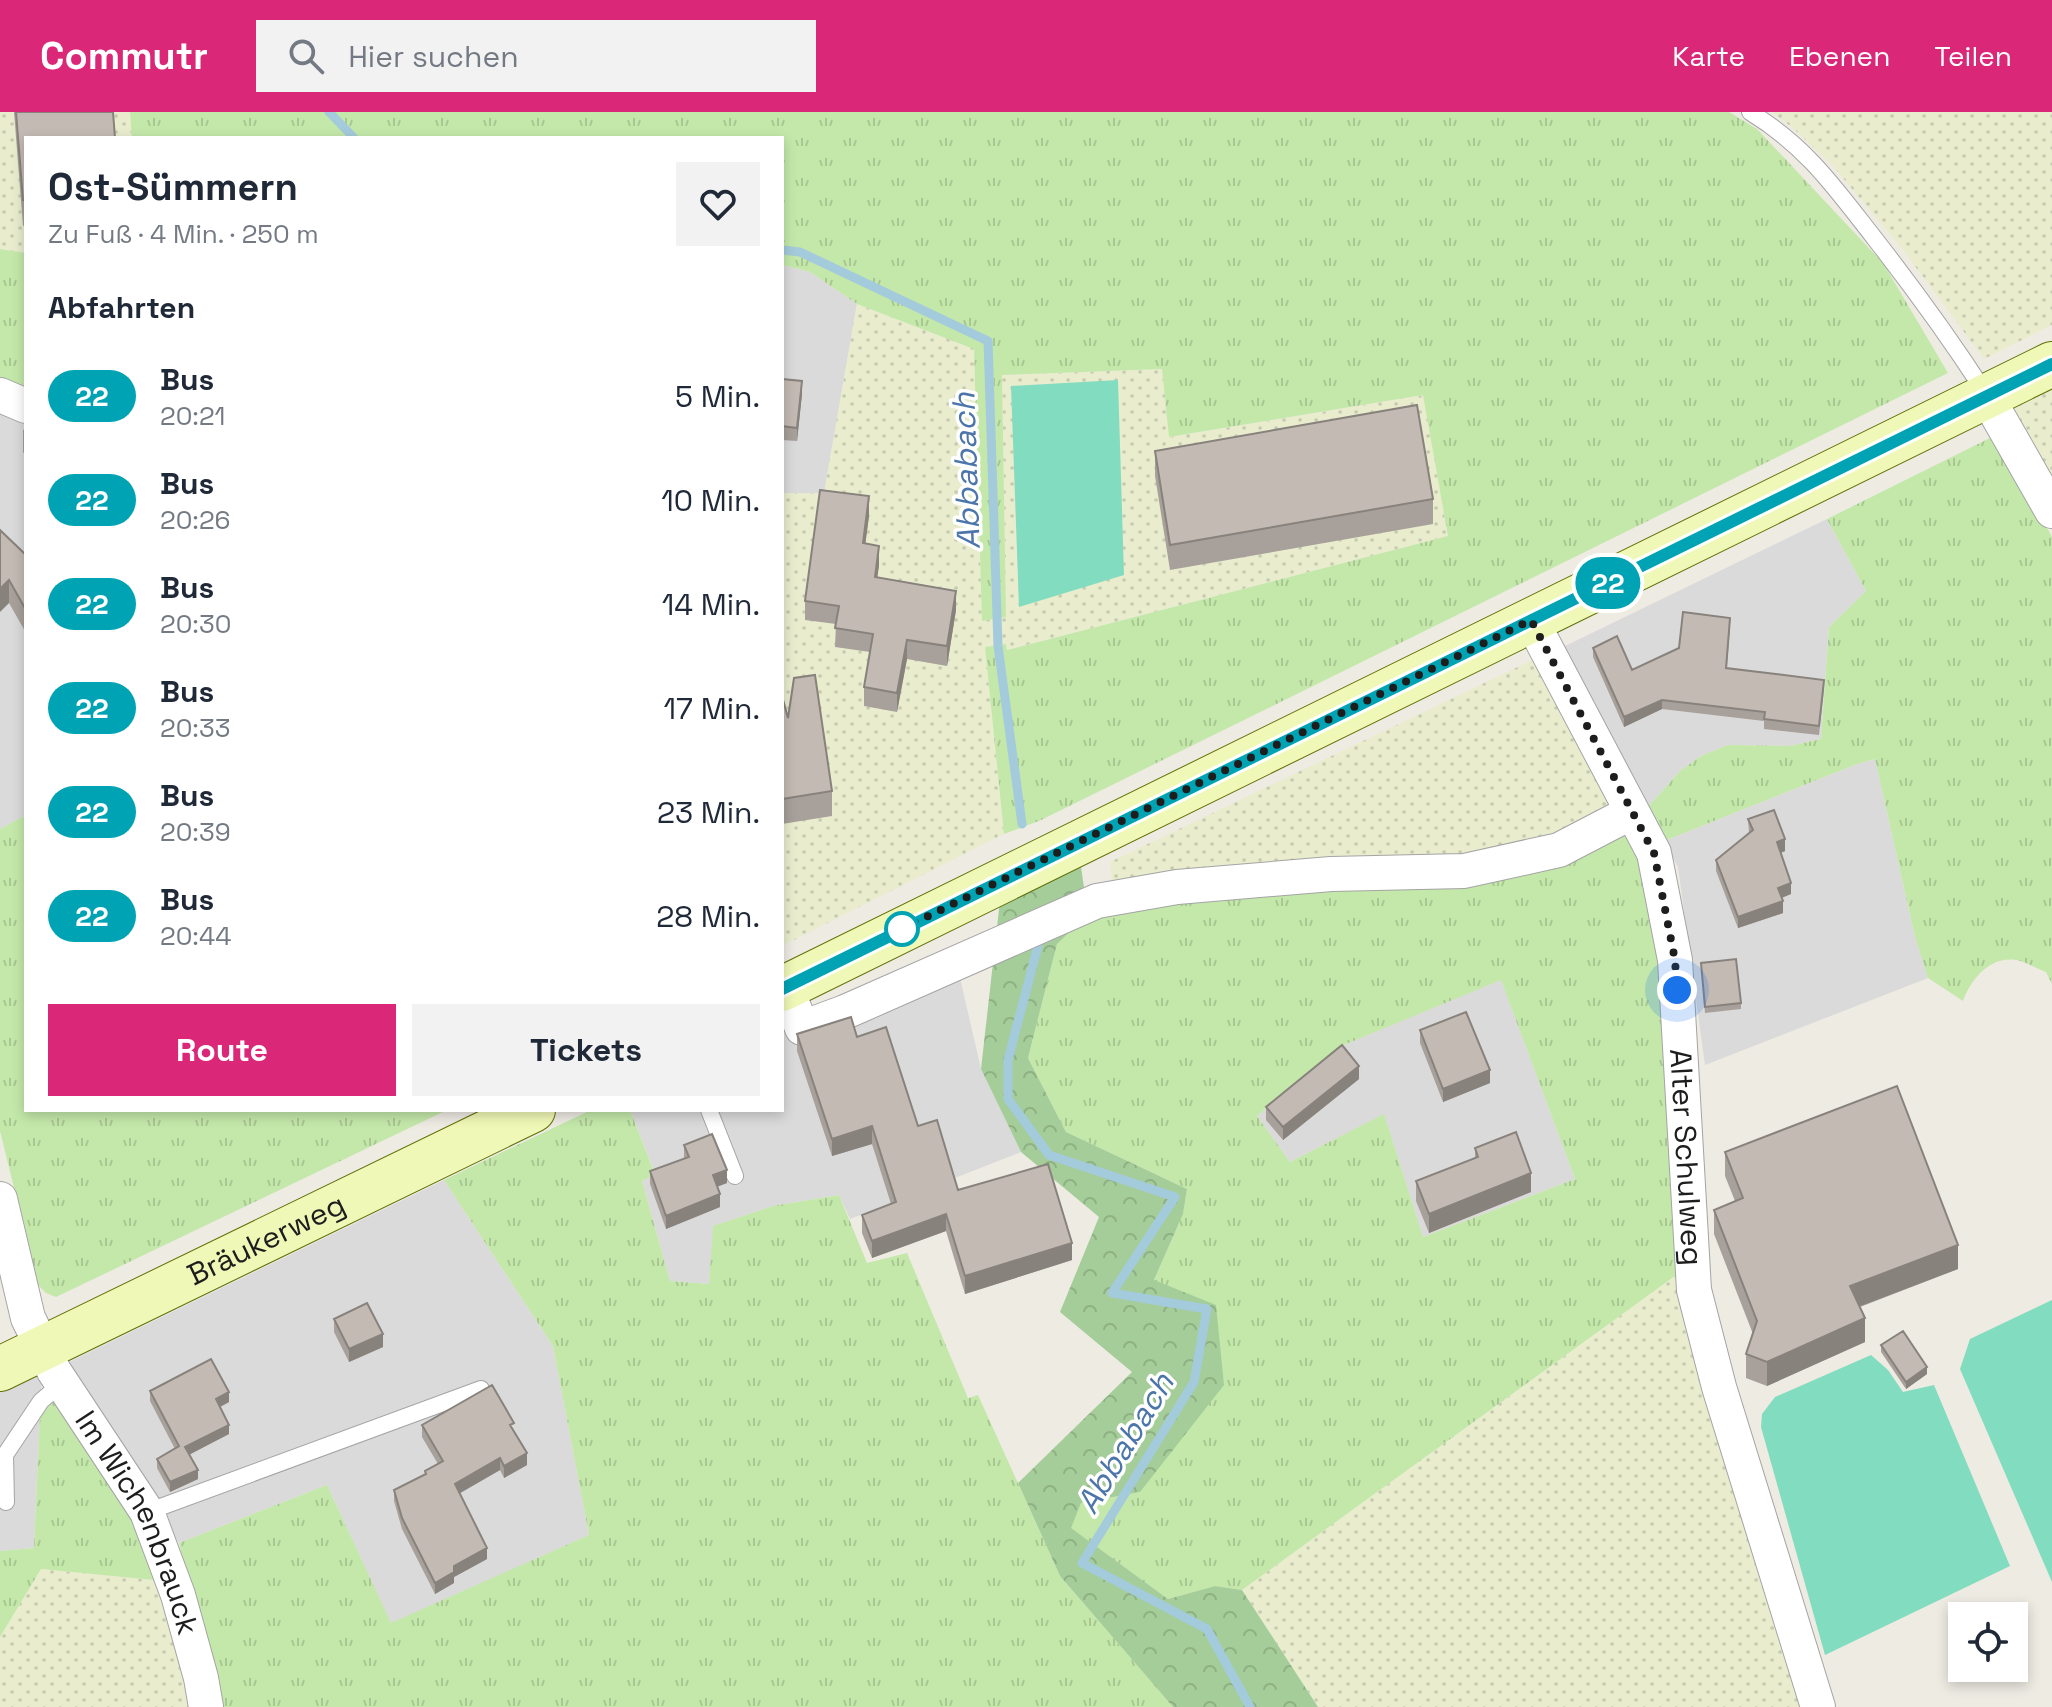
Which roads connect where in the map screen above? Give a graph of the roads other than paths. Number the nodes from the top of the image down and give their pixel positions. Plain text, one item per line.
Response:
1 (1750, 112) edge
2 (2052, 364) edge
3 (0, 395) edge
4 (1987, 397) junction
5 (24, 405) edge
6 (2052, 511) edge
7 (1531, 620) junction
8 (1632, 812) junction
9 (784, 988) edge
10 (529, 1112) edge
11 (710, 1112) edge
12 (735, 1176) dead end
13 (0, 1199) edge
14 (52, 1366) junction
15 (0, 1369) edge
16 (481, 1389) edge
17 (6, 1502) dead end
18 (147, 1512) junction
19 (206, 1707) edge
20 (1818, 1707) edge

1 - 4 lane
2 - 4 main road
3 - 5 street
4 - 6 street
4 - 7 main road
7 - 8 street, Alter Schulweg
7 - 9 main road
8 - 9 street
8 - 20 street, Alter Schulweg
10 - 14 main road, Bräukerweg
11 - 12 lane
13 - 14 street, Im Wichenbrauck
14 - 15 main road, Bräukerweg
14 - 17 lane
14 - 18 street, Im Wichenbrauck
16 - 18 lane
18 - 19 street, Im Wichenbrauck

